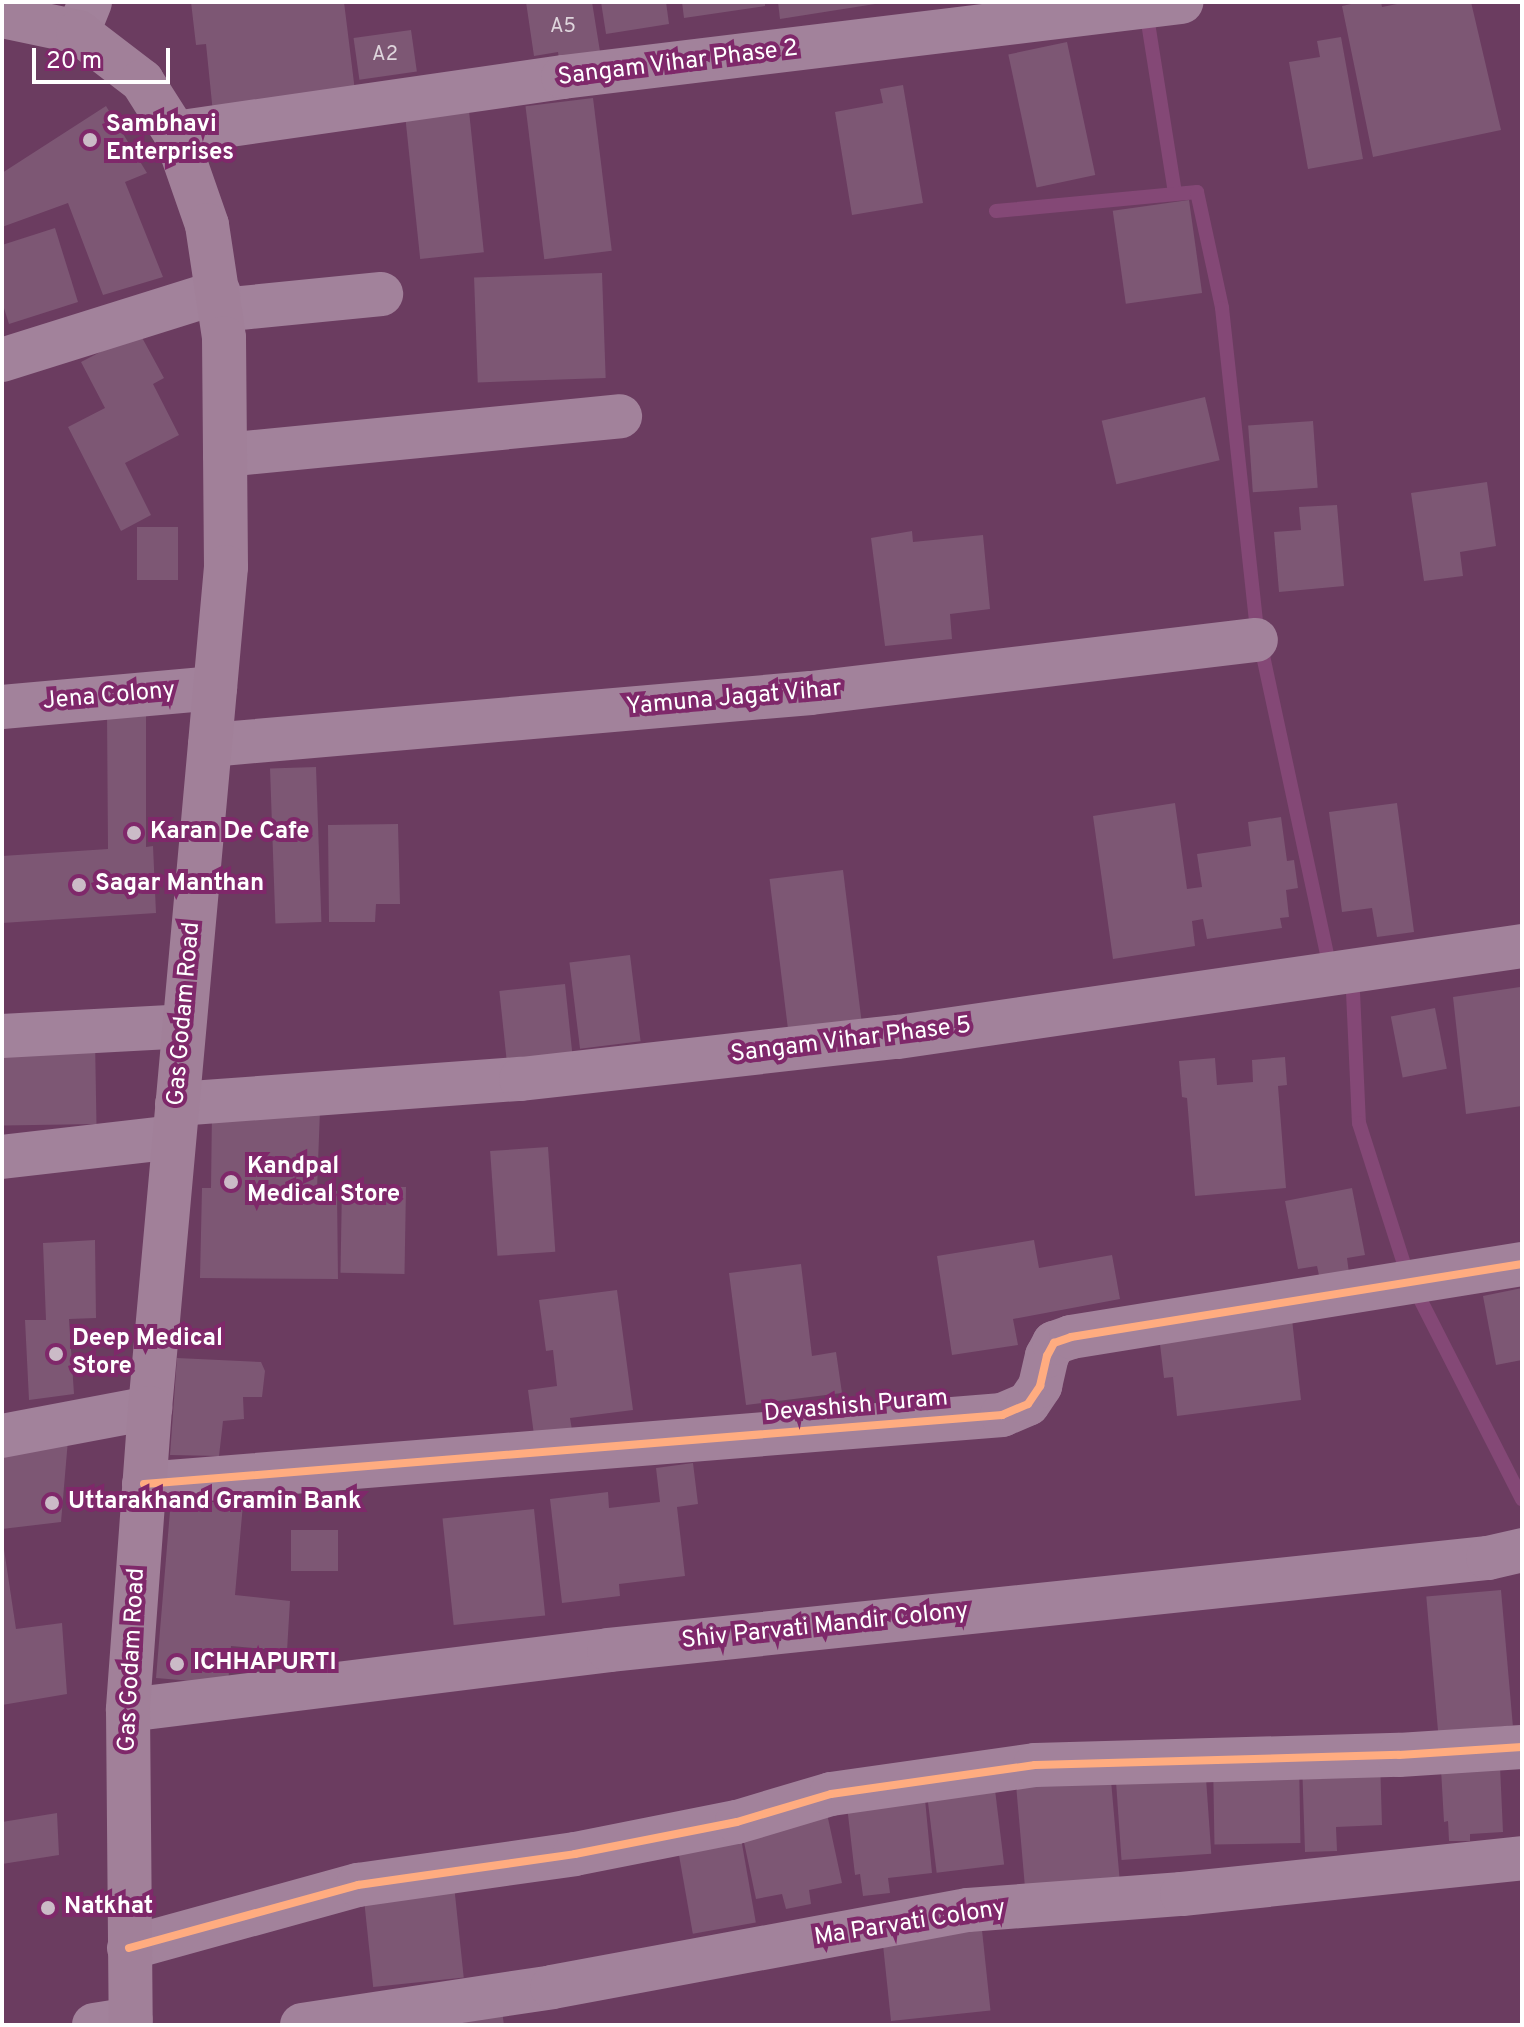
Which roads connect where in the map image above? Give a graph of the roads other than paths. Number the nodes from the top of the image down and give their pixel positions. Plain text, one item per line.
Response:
1 (1181, 2) edge
2 (2, 16) edge
3 (84, 17) edge
4 (175, 133) junction
5 (381, 294) dead end
6 (220, 301) junction
7 (2, 360) edge
8 (620, 416) dead end
9 (225, 455) junction
10 (1256, 640) dead end
11 (215, 688) junction
12 (2, 707) edge
13 (210, 745) junction
14 (1522, 946) edge
15 (184, 1026) junction
16 (2, 1036) edge
17 (176, 1121) junction
18 (2, 1157) edge
19 (1522, 1264) edge
20 (150, 1408) junction
21 (2, 1436) edge
22 (144, 1484) junction
23 (1522, 1550) edge
24 (128, 1710) junction
25 (1522, 1747) edge
26 (1522, 1858) edge
27 (129, 1948) junction
28 (119, 2023) edge
29 (302, 2025) edge

1 - 4 street, Sangam Vihar Phase 2
2 - 3 main road, Gas Godam Road
3 - 4 main road, Gas Godam Road
4 - 6 main road, Gas Godam Road
5 - 6 street
6 - 7 street
6 - 9 main road, Gas Godam Road
8 - 9 street
9 - 11 main road, Gas Godam Road
10 - 13 street, Yamuna Jagat Vihar
11 - 12 street, Jena Colony
11 - 13 main road, Gas Godam Road
13 - 15 main road, Gas Godam Road
14 - 17 street, Sangam Vihar Phase 5
15 - 16 street
15 - 17 main road, Gas Godam Road
17 - 18 street, Sangam Vihar Phase 5
17 - 20 main road, Gas Godam Road
19 - 22 street, Devashish Puram
20 - 21 street
20 - 22 main road, Gas Godam Road
22 - 24 main road, Gas Godam Road
23 - 24 street, Shiv Parvati Mandir Colony
24 - 27 main road, Gas Godam Road
25 - 27 street
26 - 29 street, Ma Parvati Colony
27 - 28 main road, Gas Godam Road

